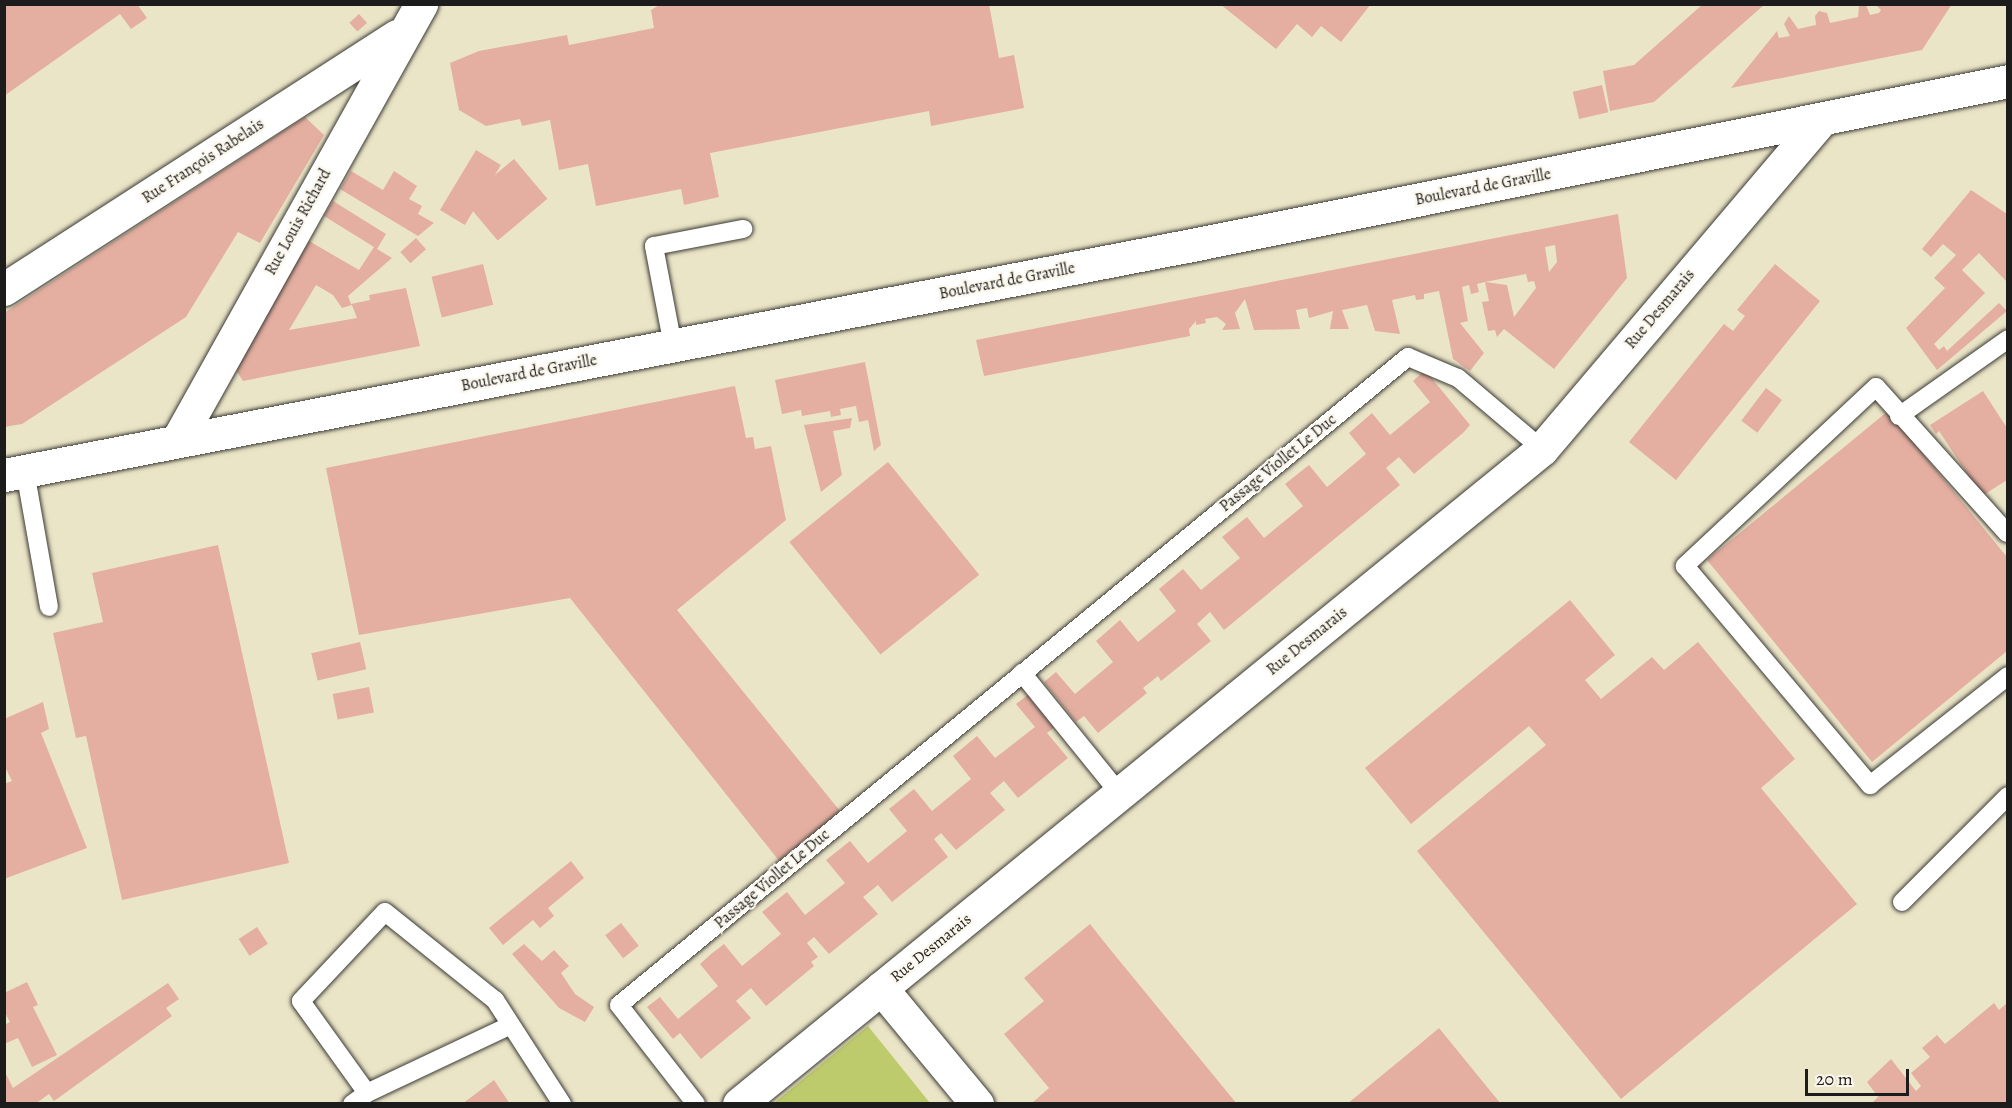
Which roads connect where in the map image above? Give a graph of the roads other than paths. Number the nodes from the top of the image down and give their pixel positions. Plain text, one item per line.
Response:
1 (421, 4) edge
2 (401, 33) junction
3 (2007, 81) edge
4 (1820, 121) junction
5 (743, 229) dead end
6 (4, 290) edge
7 (2007, 339) edge
8 (673, 346) junction
9 (1899, 416) junction
10 (177, 441) junction
11 (1542, 449) junction
12 (15, 473) edge
13 (2007, 533) edge
14 (49, 607) dead end
15 (1022, 673) junction
16 (2007, 676) edge
17 (1120, 794) junction
18 (2007, 796) edge
19 (1902, 902) dead end
20 (881, 988) junction
21 (511, 1025) junction
22 (360, 1098) edge
23 (562, 1104) edge
24 (696, 1104) edge
25 (739, 1104) edge
26 (977, 1104) edge

1 - 2 street, Rue Louis Richard
2 - 6 street, Rue François Rabelais
2 - 10 street, Rue Louis Richard
3 - 4 street, Boulevard de Graville
4 - 8 street, Boulevard de Graville
4 - 11 street, Rue Desmarais
5 - 8 lane
7 - 9 lane
8 - 10 street, Boulevard de Graville
9 - 13 lane
9 - 16 lane
10 - 12 street, Boulevard de Graville
11 - 15 lane, Passage Viollet Le Duc
11 - 17 street, Rue Desmarais
12 - 14 lane
15 - 17 lane
15 - 24 lane, Passage Viollet Le Duc
17 - 20 street, Rue Desmarais
18 - 19 lane
20 - 25 street, Rue Desmarais
20 - 26 street
21 - 22 lane
21 - 22 lane
21 - 23 lane

